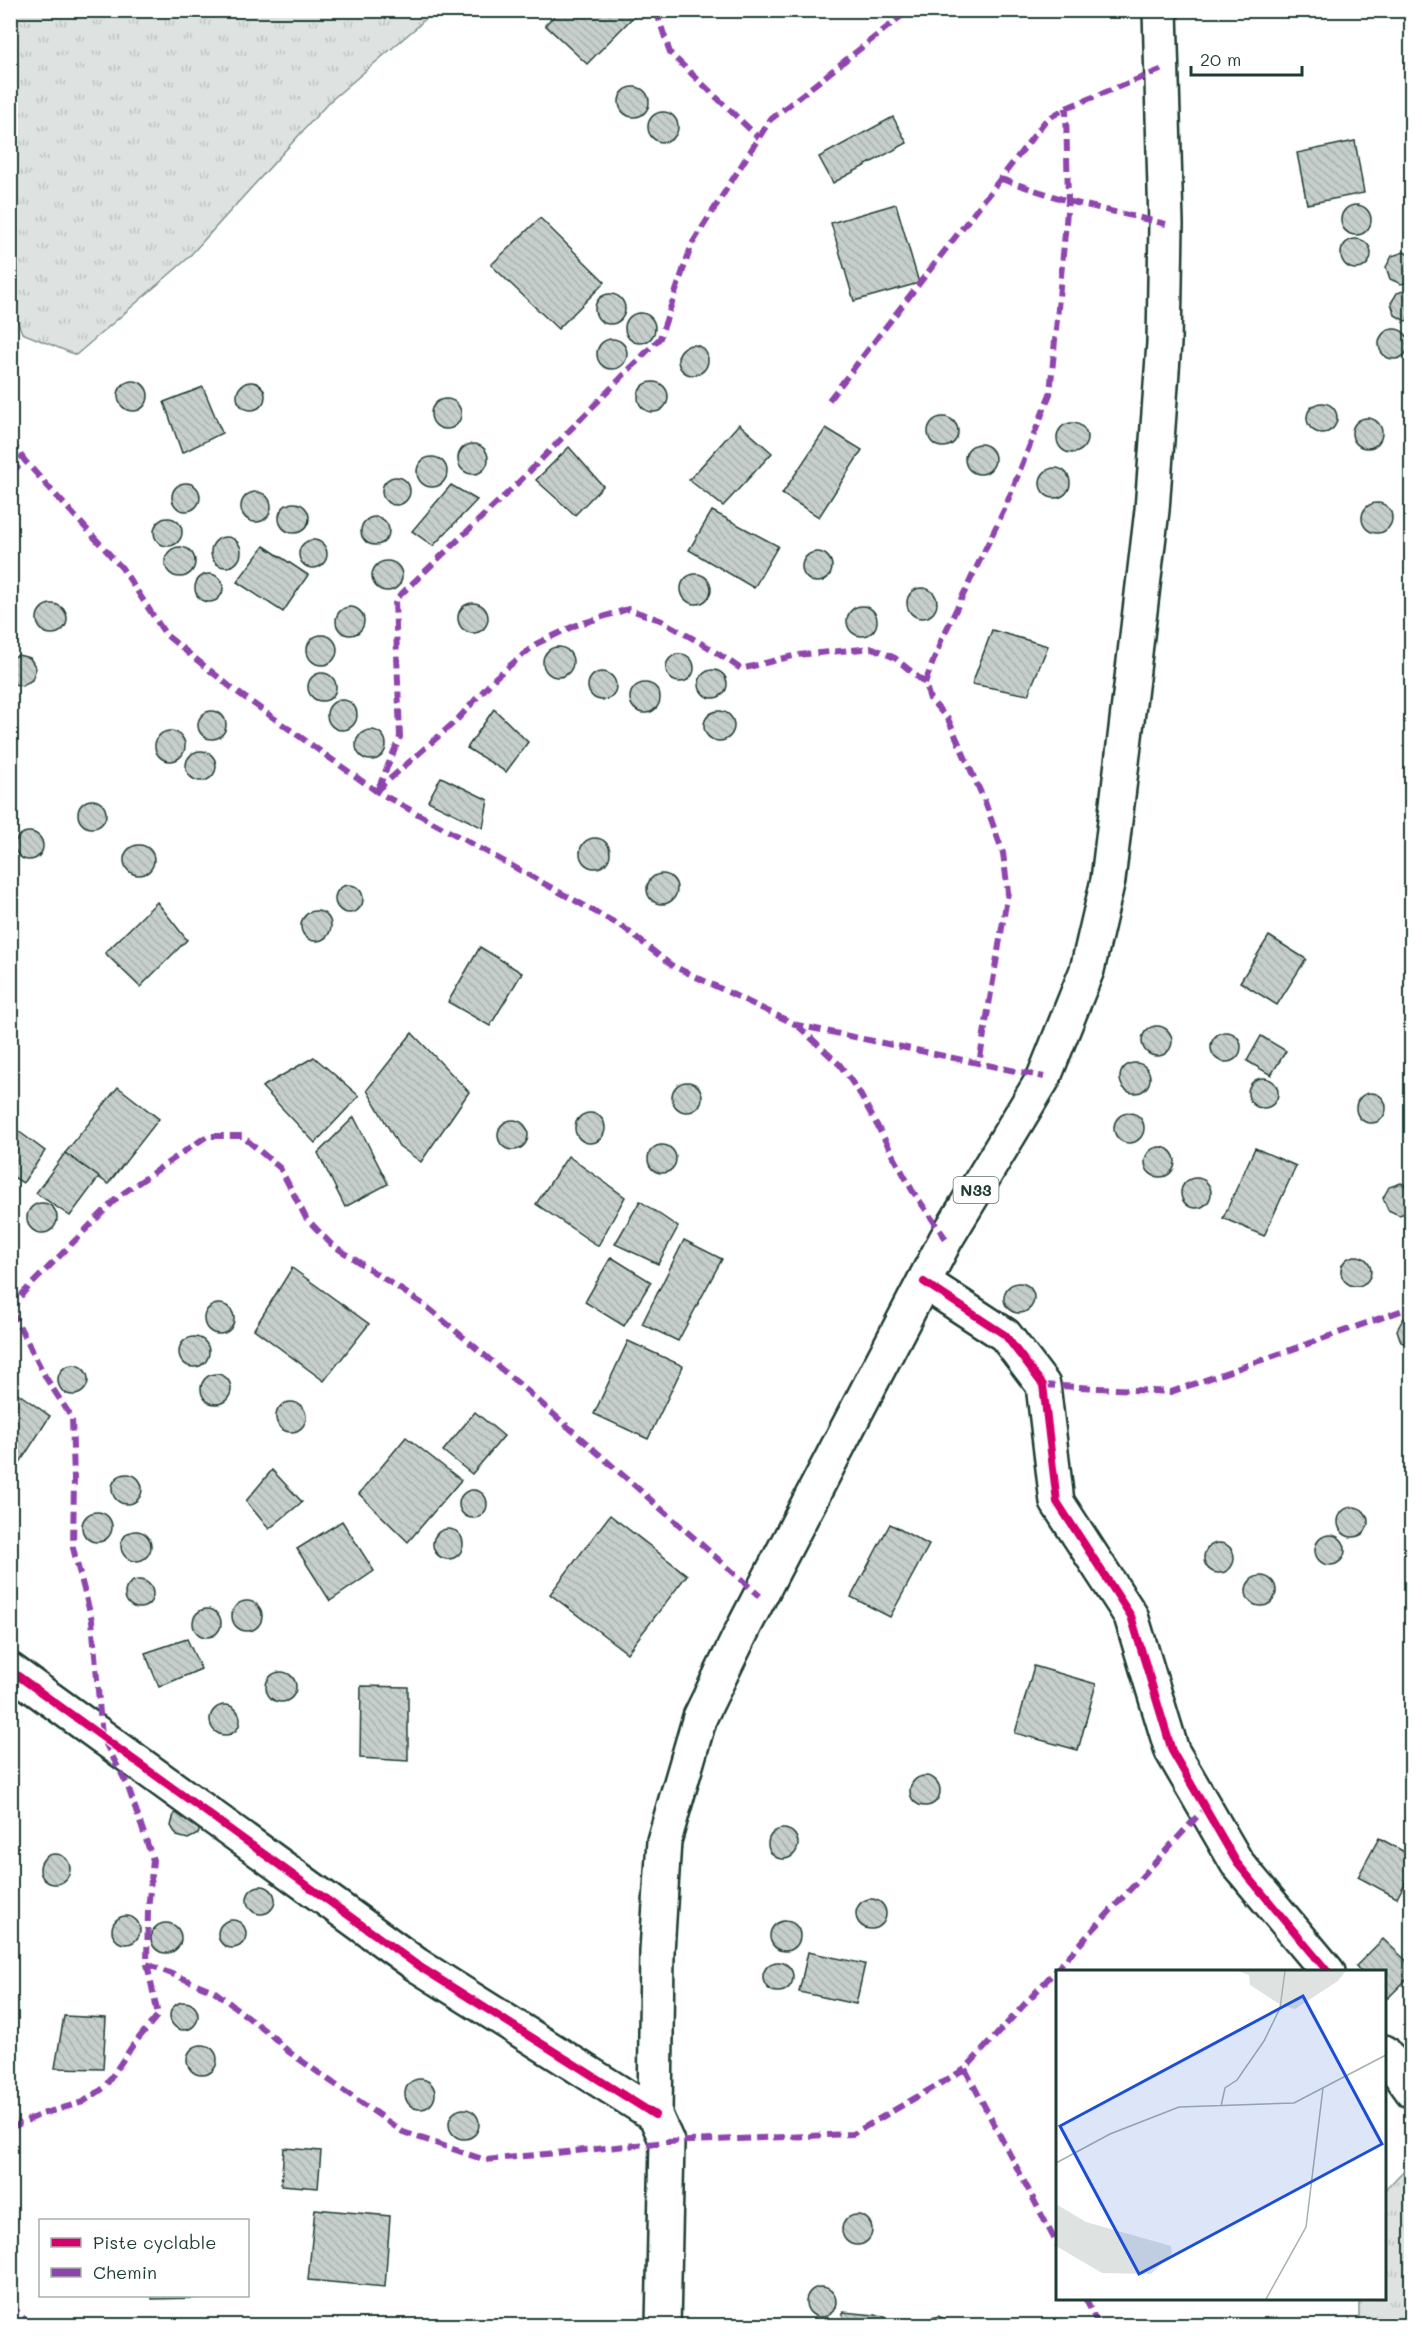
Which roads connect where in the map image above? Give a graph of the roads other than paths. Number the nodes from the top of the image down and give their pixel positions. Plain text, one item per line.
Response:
1 (1160, 10) edge
2 (924, 1282) junction
3 (10, 1670) edge
4 (1327, 1970) edge
5 (1386, 2055) edge
6 (1412, 2091) edge
7 (655, 2115) junction
8 (663, 2325) edge

1 - 2 main road, N33
2 - 4 main road
2 - 7 main road, N33
3 - 7 main road
5 - 6 main road
7 - 8 main road, N33

